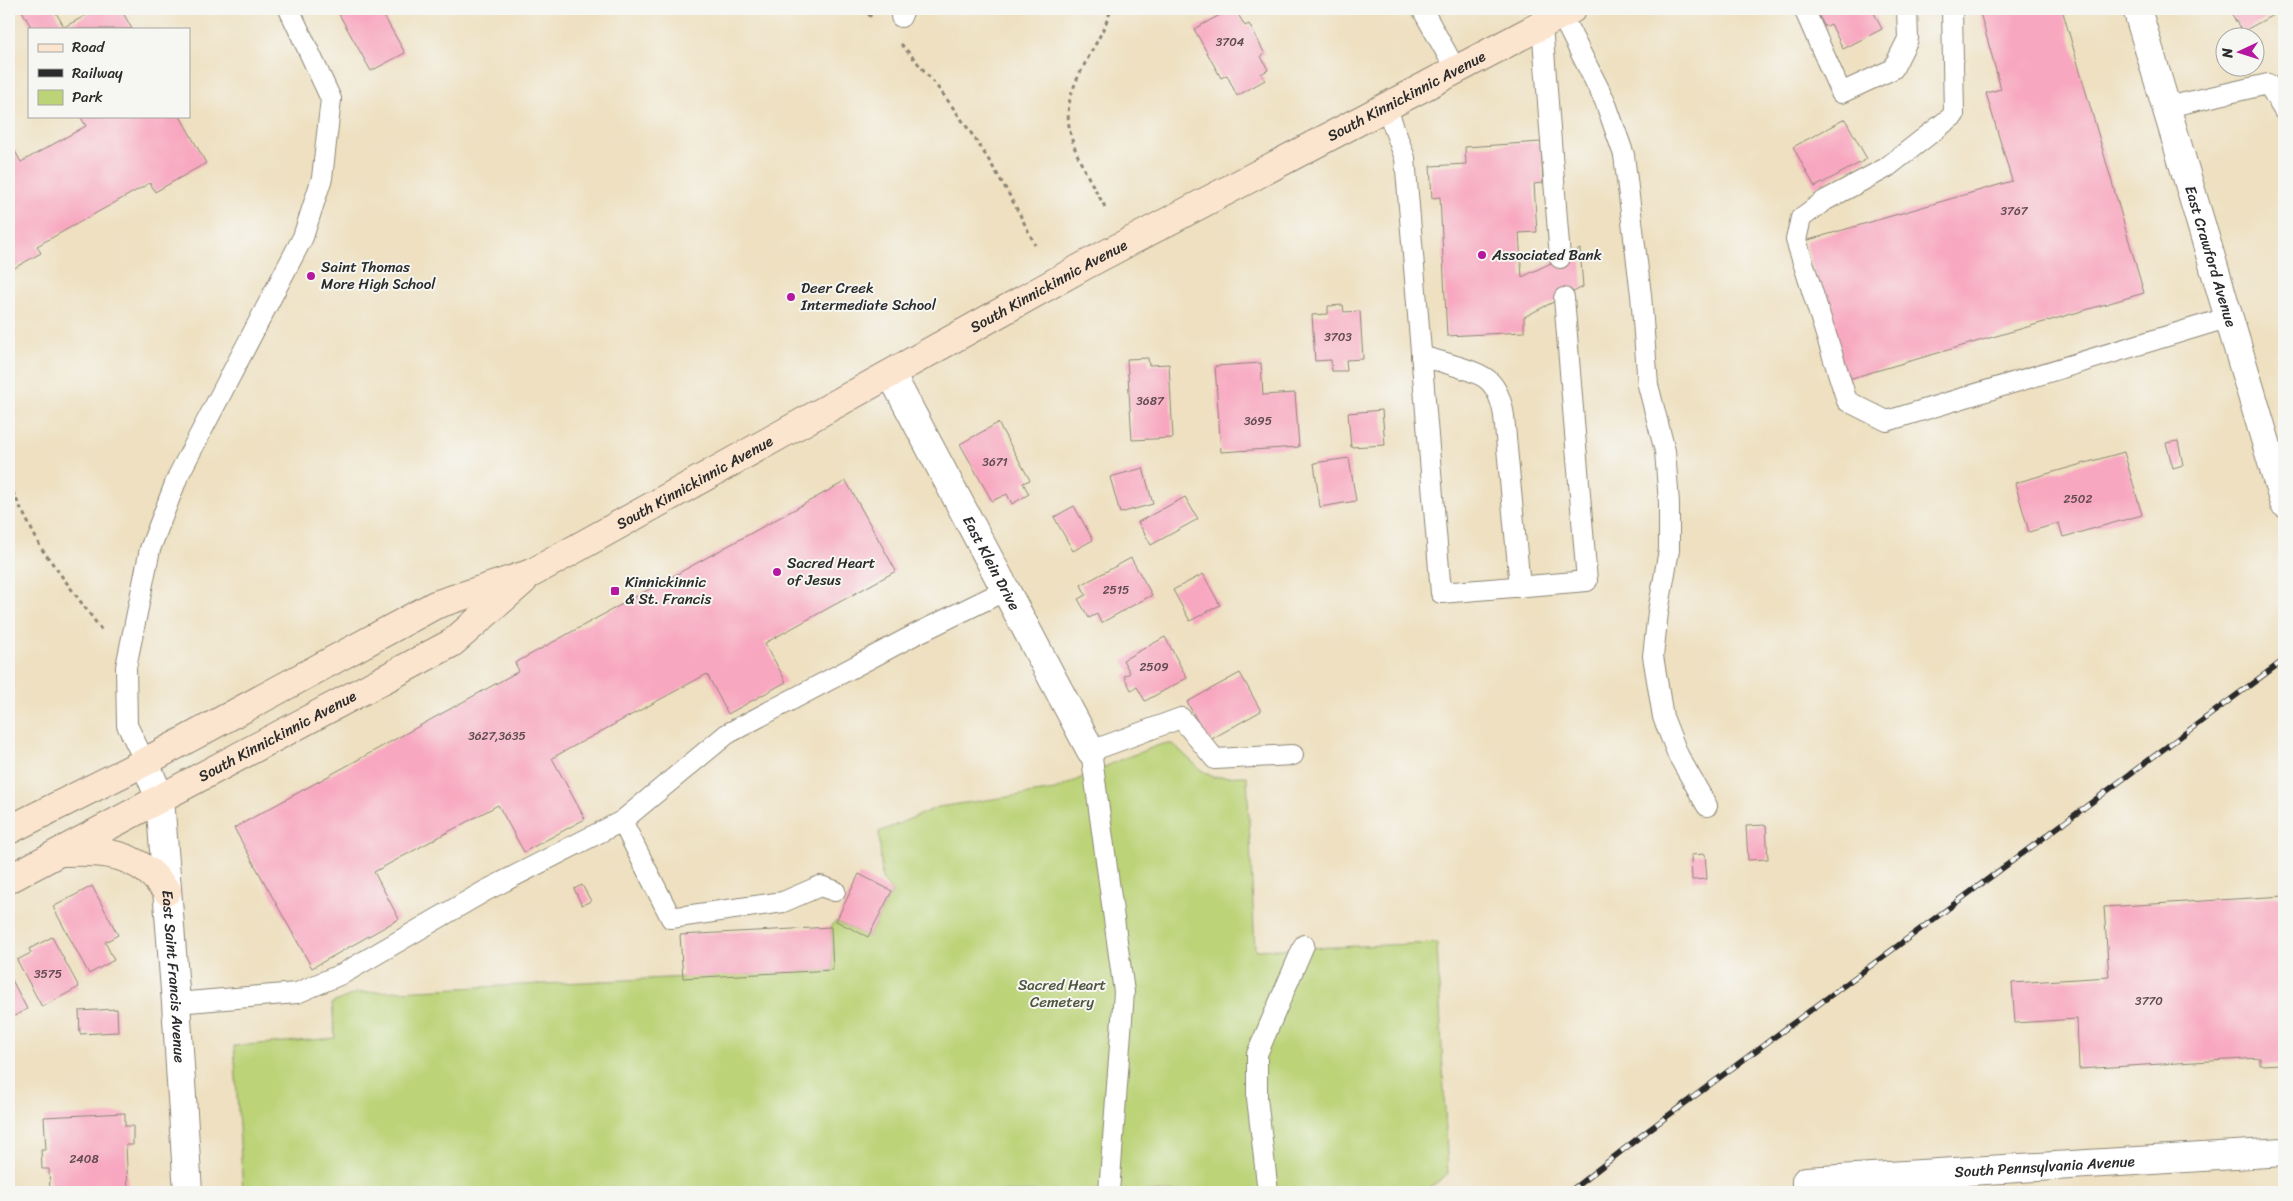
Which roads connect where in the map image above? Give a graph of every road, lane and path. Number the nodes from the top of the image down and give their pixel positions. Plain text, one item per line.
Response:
1 (289, 9) edge
2 (862, 9) edge
3 (1111, 9) edge
4 (1422, 9) edge
5 (1804, 9) edge
6 (1907, 9) edge
7 (1952, 9) edge
8 (2137, 9) edge
9 (1558, 16) edge
10 (876, 21) dead end
11 (895, 38) dead end
12 (1456, 70) junction
13 (1386, 106) junction
14 (2167, 106) junction
15 (2284, 111) edge
16 (1105, 206) dead end
17 (1035, 245) dead end
18 (1560, 258) dead end
19 (1564, 298) dead end
20 (2230, 317) junction
21 (1422, 356) junction
22 (891, 374) junction
23 (9, 486) edge
24 (2284, 503) edge
25 (532, 574) junction
26 (1520, 587) junction
27 (1006, 590) junction
28 (128, 657) junction
29 (1091, 751) junction
30 (1293, 755) dead end
31 (145, 762) junction
32 (160, 799) junction
33 (1707, 806) dead end
34 (622, 821) junction
35 (9, 830) edge
36 (60, 852) junction
37 (9, 879) edge
38 (167, 891) junction
39 (835, 891) dead end
40 (1304, 945) dead end
41 (176, 1003) junction
42 (2284, 1152) edge
43 (1806, 1187) edge
44 (188, 1192) edge
45 (1109, 1192) edge
46 (1268, 1192) edge

1 - 28 lane
2 - 10 path
3 - 16 path
4 - 12 lane
5 - 6 lane
7 - 20 lane
8 - 14 street, East Crawford Avenue
9 - 12 main road, South Kinnickinnic Avenue
9 - 18 lane
9 - 33 lane
11 - 17 path
12 - 13 main road, South Kinnickinnic Avenue
13 - 21 lane
13 - 22 main road, South Kinnickinnic Avenue
14 - 15 lane
14 - 20 street, East Crawford Avenue
19 - 26 lane
20 - 24 street, East Crawford Avenue
21 - 26 lane
21 - 26 lane
22 - 25 main road, South Kinnickinnic Avenue
22 - 27 street, East Klein Drive
23 - 28 path
25 - 31 main road, South Kinnickinnic Avenue
25 - 32 main road, South Kinnickinnic Avenue
27 - 29 street, East Klein Drive
27 - 34 lane
28 - 31 lane
29 - 30 lane
29 - 45 lane
31 - 32 street, East Saint Francis Avenue
31 - 35 main road, South Kinnickinnic Avenue
32 - 36 main road, South Kinnickinnic Avenue
32 - 38 street, East Saint Francis Avenue
34 - 39 lane
34 - 41 lane
36 - 37 main road, South Kinnickinnic Avenue
36 - 38 main road
38 - 41 street, East Saint Francis Avenue
40 - 46 lane
41 - 44 street, East Saint Francis Avenue
42 - 43 street, South Pennsylvania Avenue

